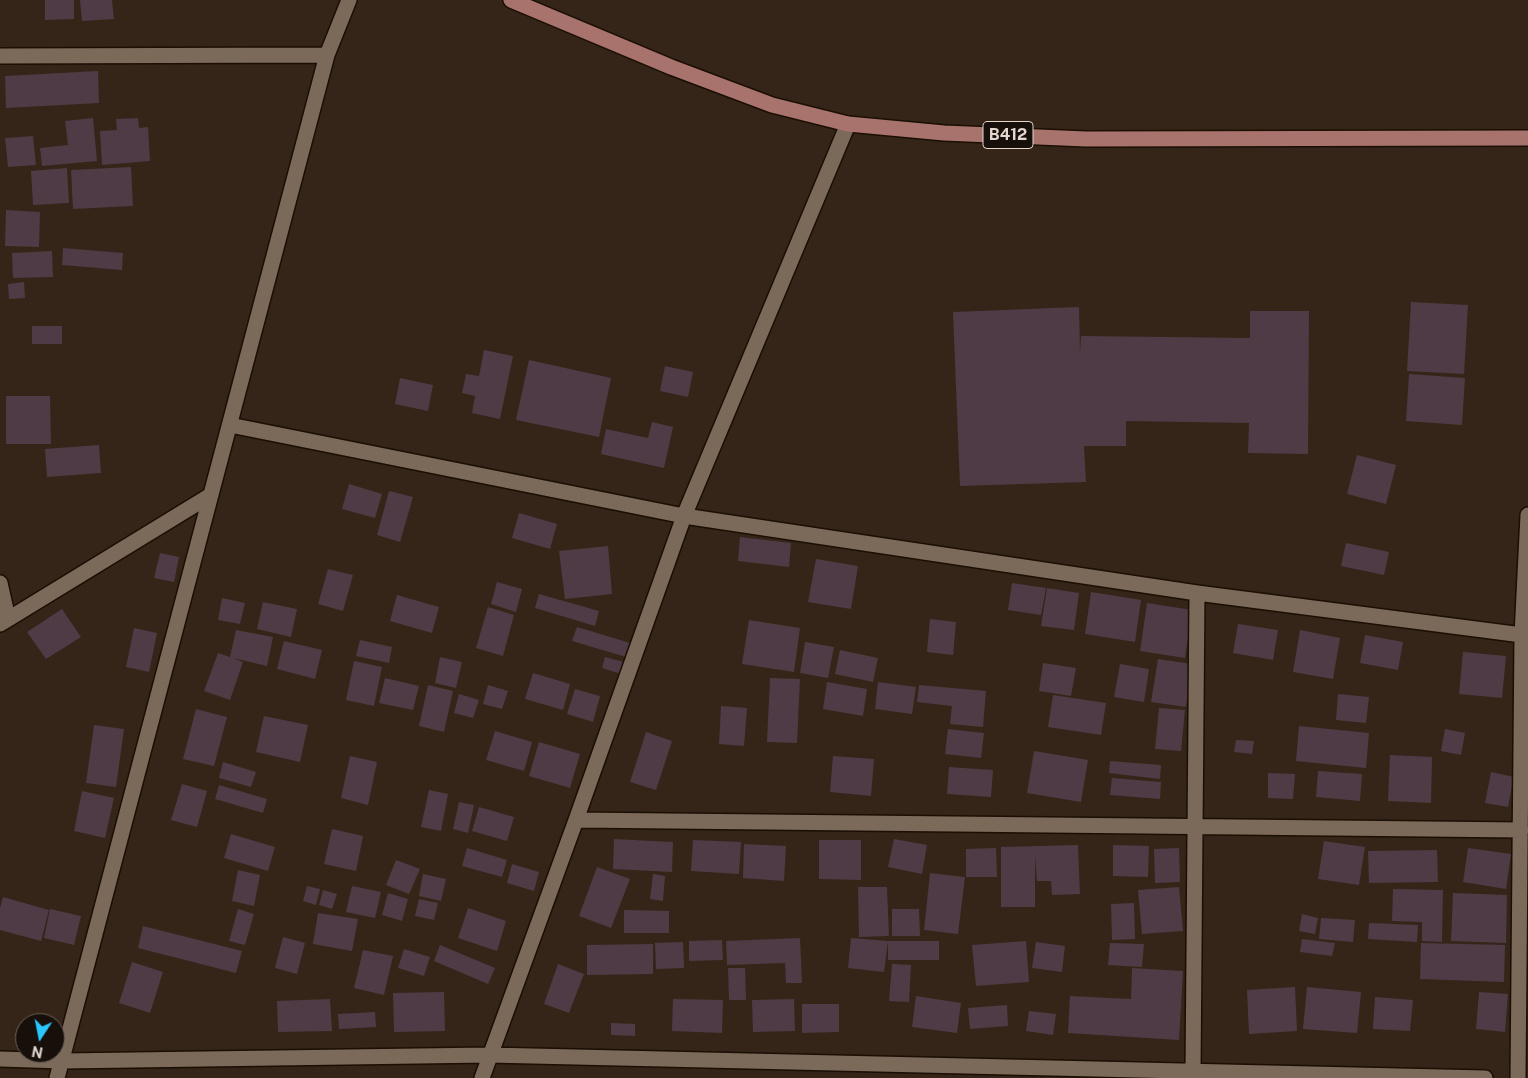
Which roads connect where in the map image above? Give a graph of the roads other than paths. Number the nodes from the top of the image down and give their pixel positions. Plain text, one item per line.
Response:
1 (349, 0) edge
2 (511, 0) edge
3 (327, 55) junction
4 (0, 56) edge
5 (848, 124) junction
6 (1528, 138) edge
7 (230, 425) junction
8 (211, 495) junction
9 (1528, 515) edge
10 (684, 516) junction
11 (0, 583) edge
12 (1197, 594) junction
13 (4, 621) edge
14 (1522, 635) junction
15 (1525, 746) edge
16 (576, 820) junction
17 (1195, 827) junction
18 (1520, 830) junction
19 (65, 1049) edge
20 (489, 1055) junction
21 (0, 1059) edge
22 (15, 1059) edge
23 (65, 1060) edge
24 (61, 1063) edge
25 (1192, 1075) edge
26 (57, 1078) edge
27 (482, 1078) edge
28 (1485, 1078) edge
29 (1518, 1078) edge

1 - 3 street
2 - 5 main road, B412
3 - 4 street
3 - 7 street
5 - 6 main road, B412
5 - 10 street
7 - 8 street
7 - 10 street
8 - 13 street
8 - 19 street
9 - 14 street
10 - 12 street
10 - 16 street
11 - 13 street
12 - 14 street
12 - 17 street
14 - 15 street
15 - 18 street
16 - 17 street
16 - 20 street
17 - 18 street
17 - 25 street
18 - 29 street
20 - 23 street
20 - 25 street
20 - 27 street
21 - 22 street
24 - 26 street
25 - 28 street

